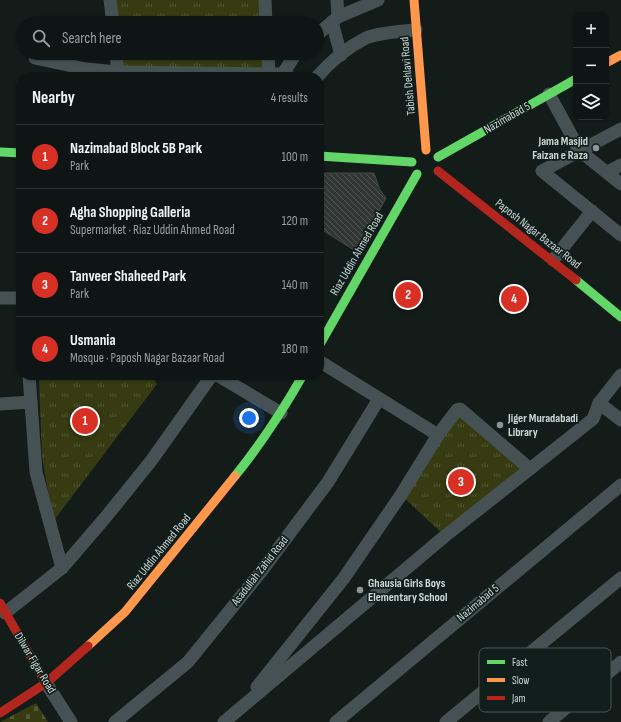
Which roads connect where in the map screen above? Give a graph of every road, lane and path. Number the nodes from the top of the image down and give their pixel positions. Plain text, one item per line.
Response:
1 (110, 0) edge
2 (265, 0) edge
3 (337, 0) edge
4 (378, 0) edge
5 (414, 0) edge
6 (112, 16) edge
7 (266, 16) edge
8 (335, 19) junction
9 (324, 29) edge
10 (416, 30) junction
11 (341, 55) junction
12 (621, 55) edge
13 (44, 60) edge
14 (117, 60) edge
15 (272, 60) edge
16 (291, 60) edge
17 (609, 61) edge
18 (102, 72) edge
19 (118, 72) edge
20 (279, 72) edge
21 (284, 72) edge
22 (322, 72) edge
23 (573, 81) edge
24 (548, 94) junction
25 (621, 129) edge
26 (426, 150) junction
27 (0, 151) edge
28 (580, 151) junction
29 (16, 153) edge
30 (324, 156) edge
31 (438, 157) junction
32 (412, 162) junction
33 (621, 165) edge
34 (607, 172) junction
35 (428, 175) junction
36 (621, 184) edge
37 (592, 212) junction
38 (621, 235) edge
39 (553, 260) junction
40 (0, 298) edge
41 (16, 298) edge
42 (621, 317) edge
43 (324, 338) edge
44 (324, 364) edge
45 (621, 375) edge
46 (29, 380) edge
47 (208, 380) edge
48 (225, 380) edge
49 (300, 380) edge
50 (379, 399) junction
51 (31, 402) junction
52 (599, 403) junction
53 (0, 404) edge
54 (281, 413) junction
55 (621, 420) edge
56 (438, 436) junction
57 (530, 469) junction
58 (621, 485) edge
59 (62, 568) junction
60 (621, 578) edge
61 (3, 608) edge
62 (536, 648) edge
63 (621, 662) edge
64 (611, 671) edge
65 (46, 683) junction
66 (479, 695) edge
67 (241, 707) junction
68 (565, 712) edge
69 (0, 713) edge
70 (556, 720) edge
71 (71, 722) edge
72 (115, 722) edge
73 (224, 722) edge
74 (336, 722) edge
75 (446, 722) edge

1 - 6 street
2 - 7 street
3 - 8 street
4 - 8 street
5 - 10 main road, Tabish Dehlavi Road
8 - 9 street
8 - 11 street
10 - 11 street
10 - 26 main road, Tabish Dehlavi Road
11 - 22 street
12 - 17 main road
13 - 18 street
14 - 19 street
15 - 20 street
16 - 21 street
23 - 24 main road, Nazimabad 5
24 - 28 street
24 - 31 main road, Nazimabad 5
25 - 28 street
26 - 31 main road
26 - 32 main road
27 - 29 main road
28 - 34 street
28 - 37 street
30 - 32 main road
31 - 35 main road
32 - 35 main road
33 - 34 street
34 - 36 street
35 - 39 main road, Paposh Nagar Bazaar Road
35 - 43 main road, Riaz Uddin Ahmed Road
37 - 38 street
37 - 39 street
39 - 42 main road, Paposh Nagar Bazaar Road
40 - 41 street
44 - 50 street
45 - 52 street
46 - 51 street
47 - 59 street
48 - 54 street
49 - 54 main road, Riaz Uddin Ahmed Road
50 - 56 street
50 - 72 street, Asadullah Zahid Road
51 - 53 street
51 - 59 street
52 - 55 street
52 - 57 street
54 - 65 main road, Riaz Uddin Ahmed Road
56 - 57 street
56 - 67 street
57 - 67 street
58 - 74 street, Nazimabad 5
59 - 61 street
60 - 62 street
61 - 65 main road, Dilwar Figar Road
63 - 64 street
65 - 69 main road, Riaz Uddin Ahmed Road
65 - 71 street, Dilwar Figar Road
66 - 75 street
67 - 73 street
68 - 70 street

